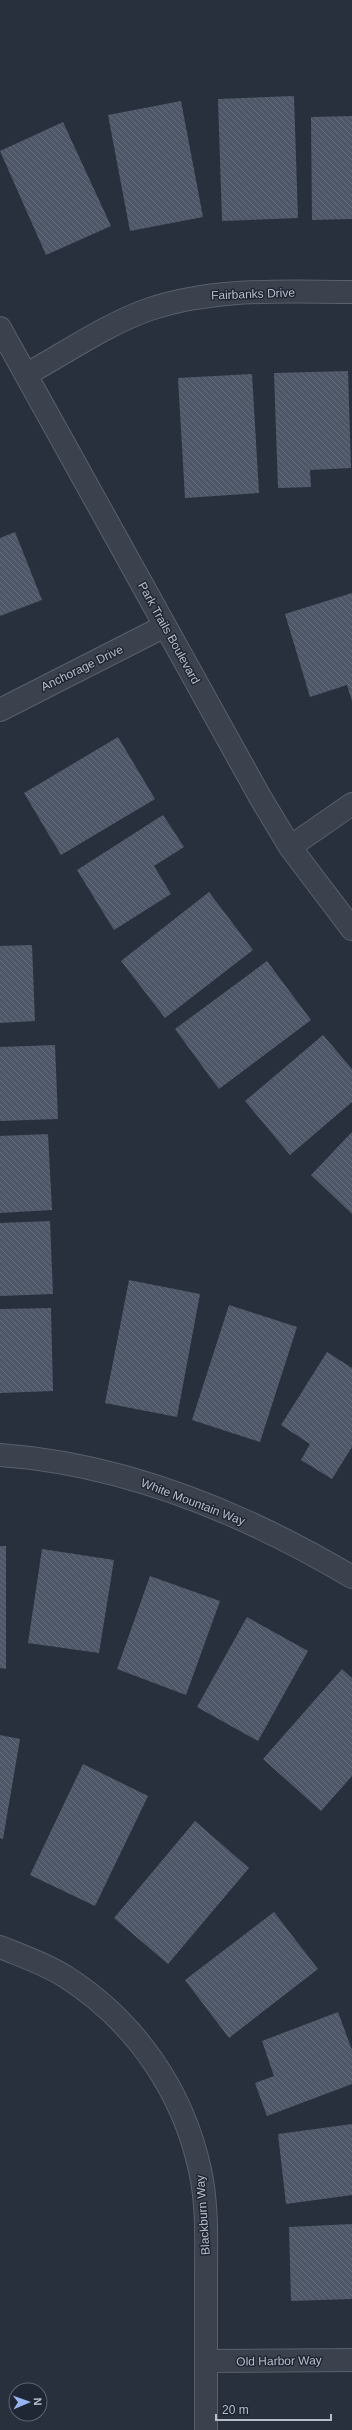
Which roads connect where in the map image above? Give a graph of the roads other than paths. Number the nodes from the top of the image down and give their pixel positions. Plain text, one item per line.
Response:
1 (352, 292) edge
2 (0, 328) edge
3 (27, 374) junction
4 (165, 626) junction
5 (0, 710) edge
6 (352, 804) edge
7 (290, 847) junction
8 (352, 929) edge
9 (0, 1455) edge
10 (352, 1577) edge
11 (0, 1947) edge
12 (352, 2360) edge
13 (206, 2361) junction
14 (206, 2430) edge

1 - 3 street, Fairbanks Drive
2 - 3 street, Park Trails Boulevard
3 - 4 street, Park Trails Boulevard
4 - 5 street, Anchorage Drive
4 - 7 street, Park Trails Boulevard
6 - 7 street
7 - 8 street, Park Trails Boulevard
9 - 10 street, White Mountain Way
11 - 13 street, Blackburn Way
12 - 13 street, Old Harbor Way
13 - 14 street, Blackburn Way

